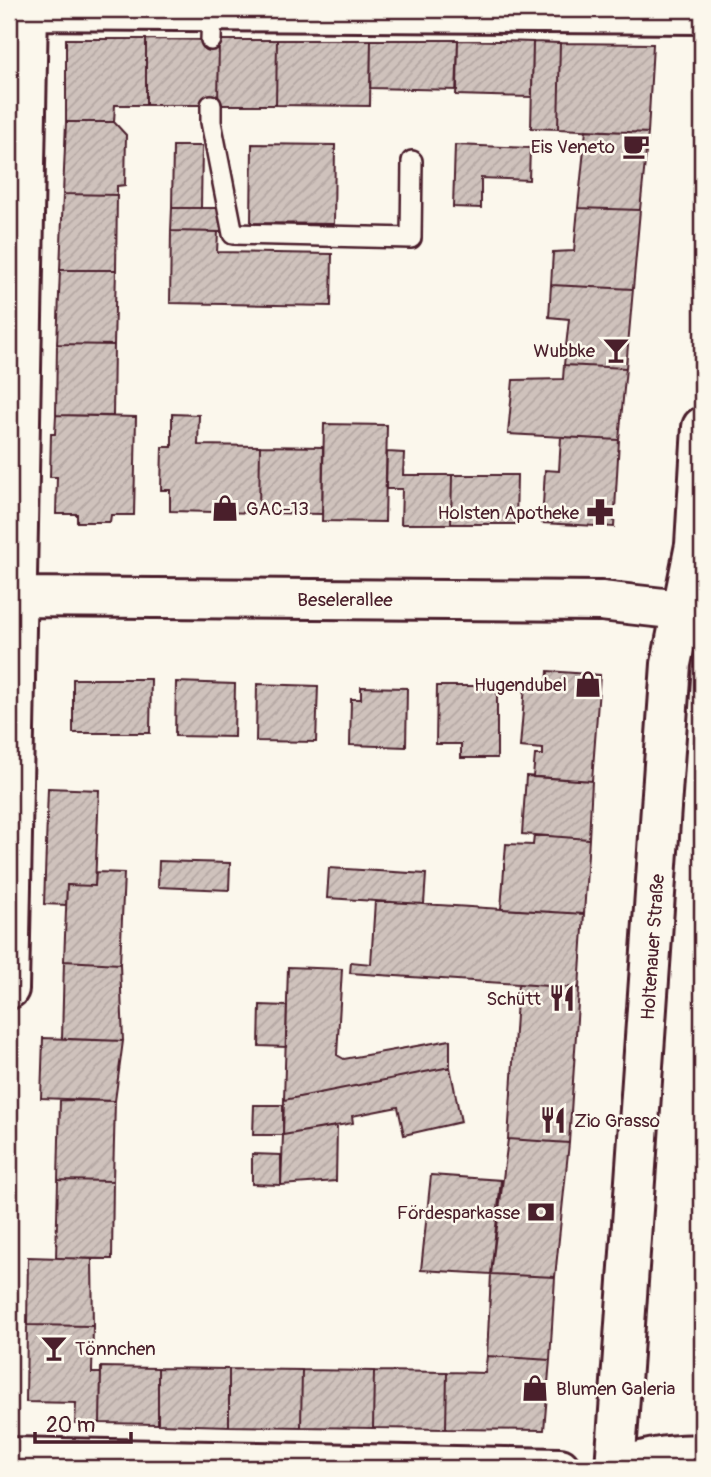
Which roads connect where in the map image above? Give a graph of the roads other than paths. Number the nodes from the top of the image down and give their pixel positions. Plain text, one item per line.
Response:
1 (28, 9) edge
2 (9, 10) edge
3 (702, 14) edge
4 (211, 24) edge
5 (211, 105) dead end
6 (412, 160) dead end
7 (702, 427) edge
8 (13, 597) edge
9 (681, 610) junction
10 (9, 989) edge
11 (702, 1440) edge
12 (702, 1455) edge
13 (9, 1457) edge
14 (618, 1457) edge
15 (560, 1468) edge

1 - 2 street
1 - 4 street
1 - 8 street
3 - 4 street
5 - 6 lane
7 - 9 street, Holtenauer Straße
8 - 9 street, Beselerallee
8 - 10 street
9 - 14 street, Holtenauer Straße
11 - 14 street
12 - 14 street
13 - 15 street

